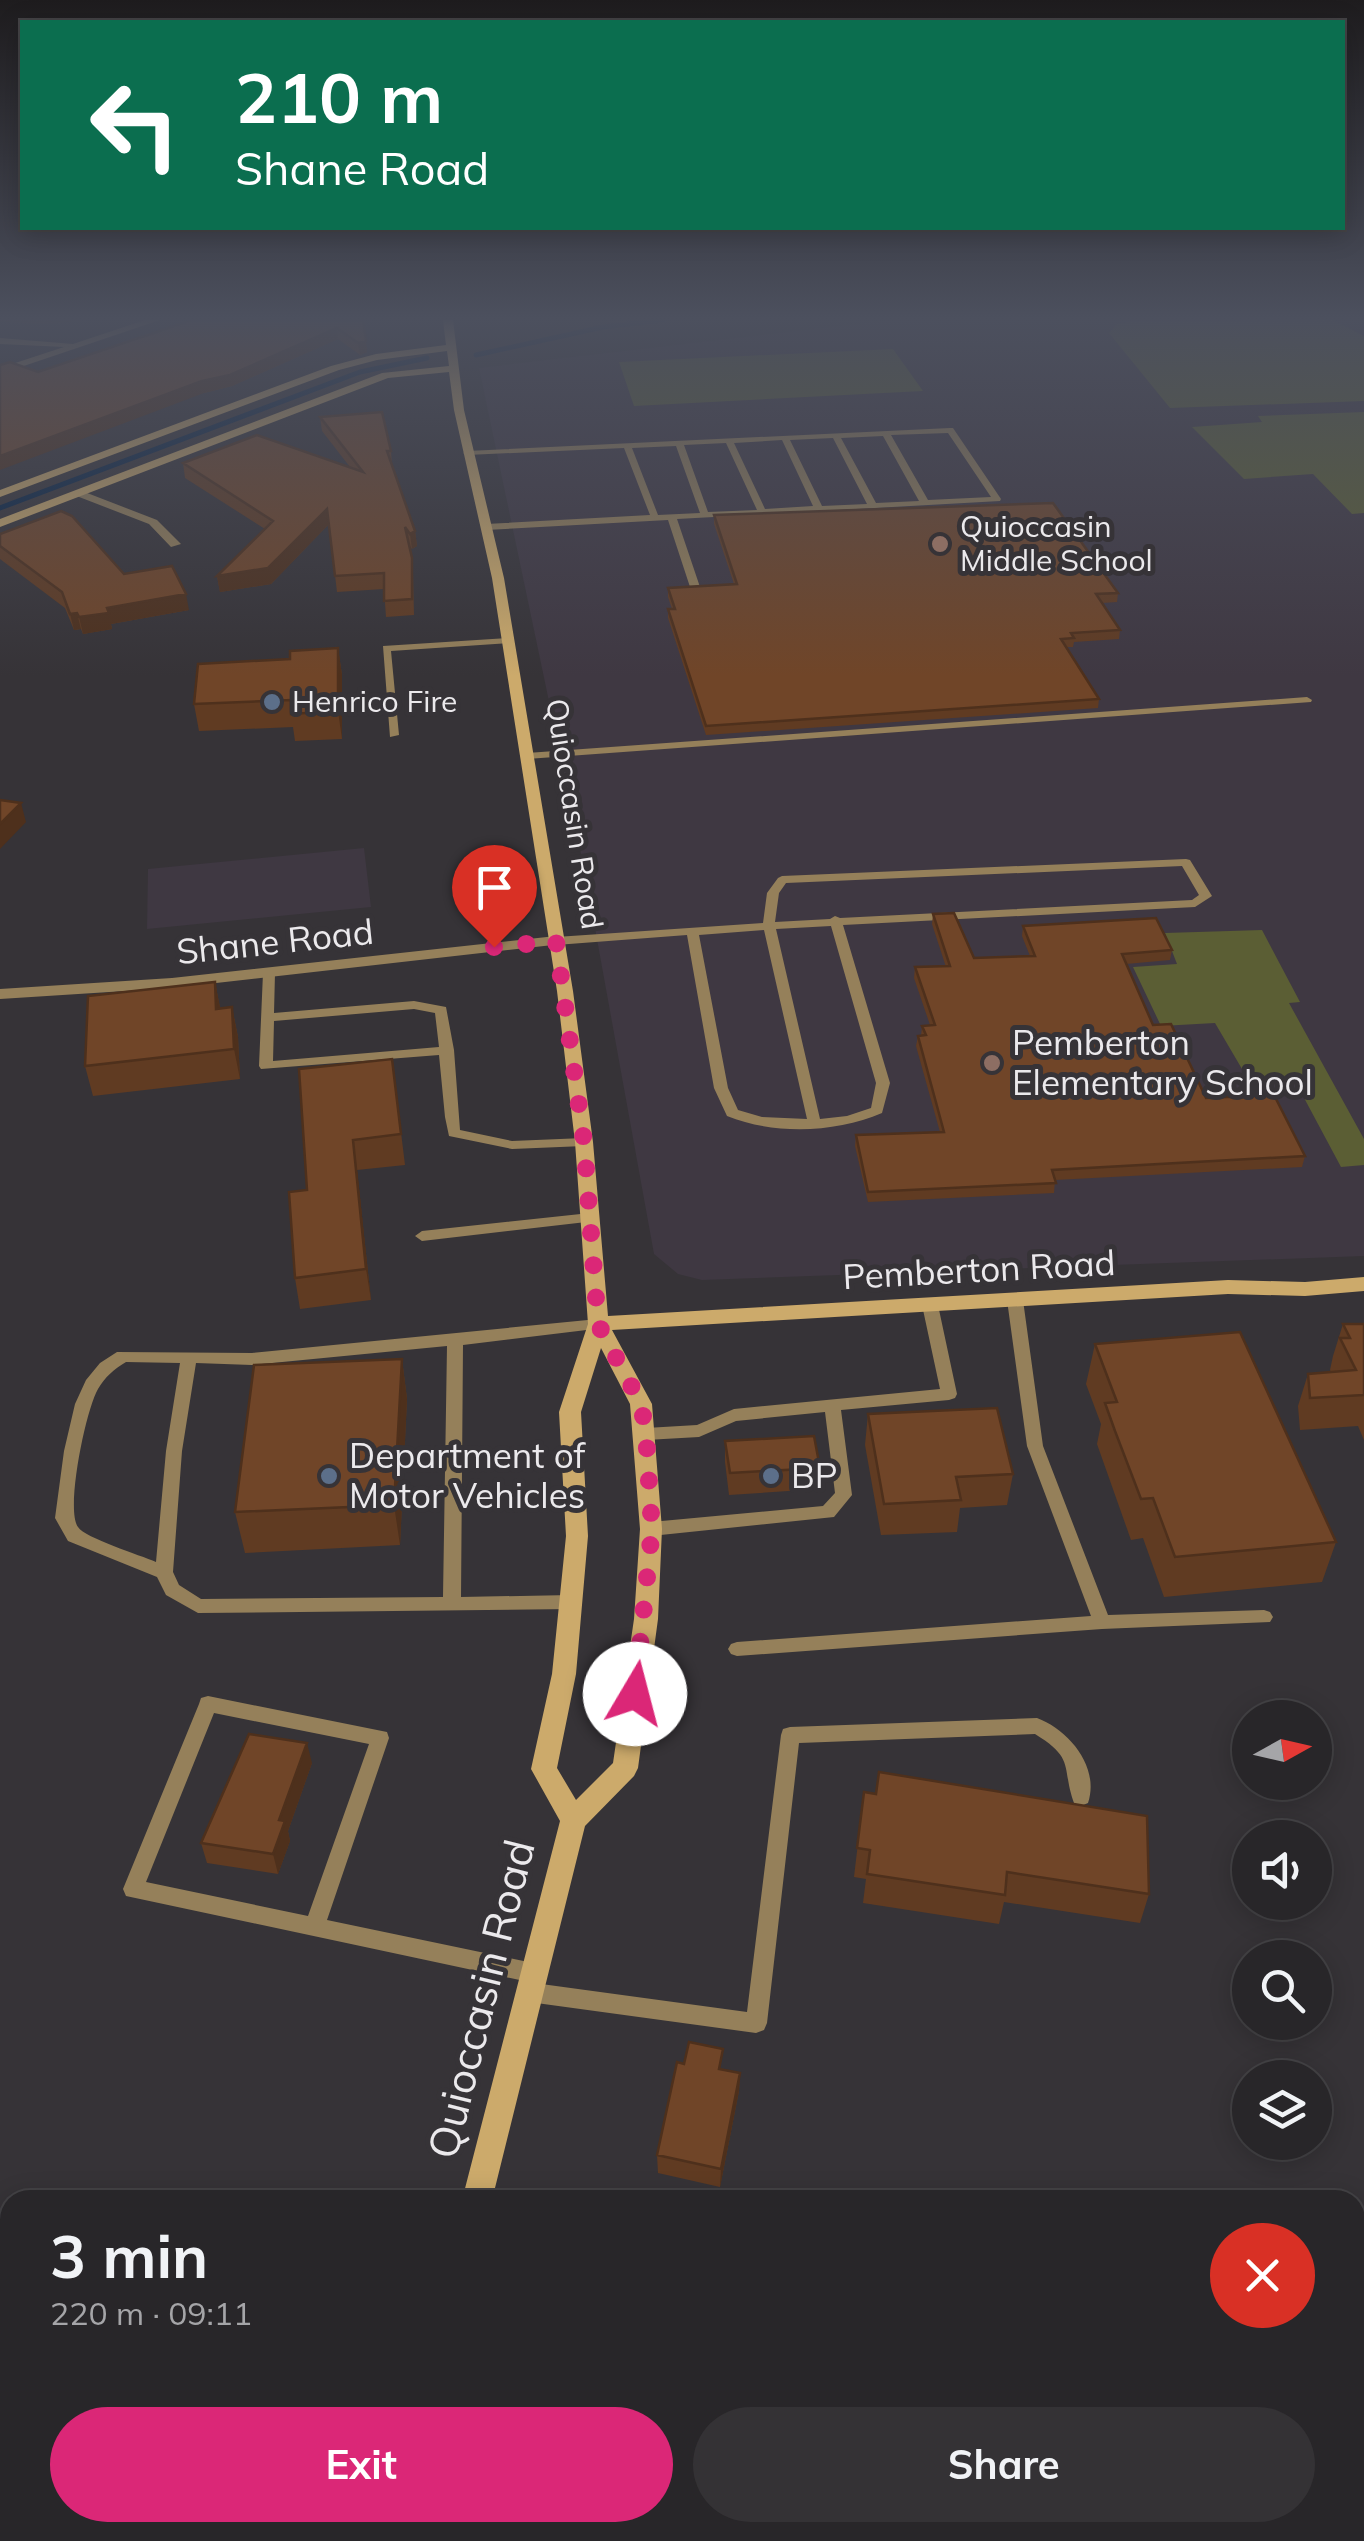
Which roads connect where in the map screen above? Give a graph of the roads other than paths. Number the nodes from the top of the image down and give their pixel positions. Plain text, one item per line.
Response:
1 (785, 438) edge
2 (147, 439) edge
3 (219, 439) edge
4 (465, 439) edge
5 (769, 439) edge
6 (837, 439) edge
7 (889, 439) edge
8 (956, 439) edge
9 (729, 440) junction
10 (680, 443) junction
11 (627, 446) junction
12 (467, 453) junction
13 (78, 492) junction
14 (0, 494) edge
15 (925, 503) junction
16 (873, 506) junction
17 (819, 508) junction
18 (762, 512) junction
19 (704, 515) junction
20 (672, 517) junction
21 (654, 518) junction
22 (0, 522) edge
23 (486, 527) junction
24 (176, 544) dead end
25 (696, 590) edge
26 (508, 640) junction
27 (1307, 700) dead end
28 (394, 734) dead end
29 (527, 756) junction
30 (835, 920) junction
31 (768, 926) junction
32 (692, 931) junction
33 (556, 941) junction
34 (269, 972) junction
35 (0, 994) edge
36 (270, 1017) junction
37 (447, 1050) junction
38 (814, 1121) junction
39 (584, 1142) junction
40 (590, 1218) junction
41 (422, 1236) dead end
42 (1364, 1284) edge
43 (1016, 1300) junction
44 (930, 1305) junction
45 (598, 1324) junction
46 (456, 1340) junction
47 (189, 1358) junction
48 (832, 1405) junction
49 (646, 1434) junction
50 (652, 1529) junction
51 (164, 1572) junction
52 (571, 1602) junction
53 (452, 1604) junction
54 (1264, 1617) dead end
55 (1102, 1622) junction
56 (737, 1650) dead end
57 (1081, 1797) dead end
58 (573, 1820) junction
59 (314, 1927) junction
60 (531, 1983) junction
61 (479, 2190) edge

1 - 17 lane
2 - 14 main road
3 - 13 main road
4 - 12 main road, Quioccasin Road
5 - 9 lane
6 - 16 lane
7 - 15 lane
8 - 15 lane
9 - 10 lane
9 - 18 lane
10 - 11 lane
10 - 19 lane
11 - 12 lane
11 - 21 lane
12 - 23 main road, Quioccasin Road
13 - 22 main road
13 - 24 street
15 - 16 lane
16 - 17 lane
17 - 18 lane
18 - 19 lane
19 - 20 lane
20 - 21 lane
20 - 25 lane
21 - 23 lane
23 - 26 main road, Quioccasin Road
26 - 28 lane
26 - 29 main road, Quioccasin Road
27 - 29 lane
29 - 33 main road, Quioccasin Road
30 - 31 lane
30 - 31 lane
30 - 38 lane
31 - 32 lane
31 - 38 lane
32 - 33 lane
32 - 38 lane
33 - 34 street, Shane Road
33 - 39 main road, Quioccasin Road
34 - 35 street, Shane Road
34 - 36 lane
36 - 37 lane
36 - 37 lane
37 - 39 lane
39 - 40 main road, Quioccasin Road
40 - 41 lane
40 - 45 main road, Quioccasin Road
42 - 43 main road, Pemberton Road
43 - 44 main road, Pemberton Road
43 - 55 lane
44 - 45 main road, Pemberton Road
44 - 48 lane
45 - 46 lane
45 - 49 main road, Quioccasin Road
45 - 52 main road, Quioccasin Road
46 - 47 lane
46 - 53 lane
47 - 51 lane
47 - 51 lane
48 - 49 lane
48 - 50 lane
49 - 50 main road, Quioccasin Road
50 - 58 main road, Quioccasin Road
51 - 53 lane
52 - 53 lane
52 - 58 main road, Quioccasin Road
54 - 55 lane
55 - 56 lane
57 - 60 lane
58 - 60 main road, Quioccasin Road
59 - 59 lane
59 - 60 lane
60 - 61 main road, Quioccasin Road

